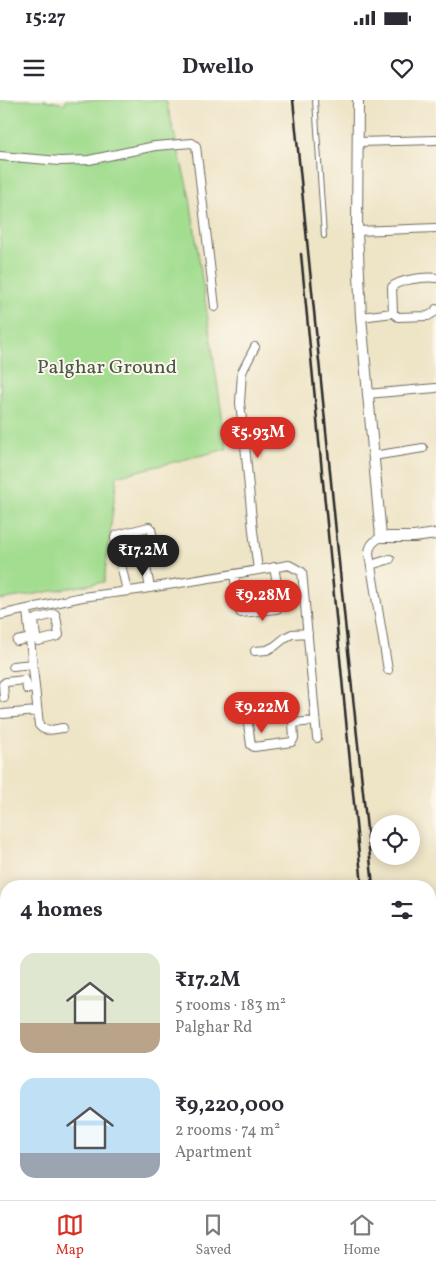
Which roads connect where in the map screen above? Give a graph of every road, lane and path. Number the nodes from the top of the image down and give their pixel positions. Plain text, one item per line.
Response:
1 (315, 100) edge
2 (358, 100) edge
3 (436, 140) edge
4 (358, 142) junction
5 (0, 156) edge
6 (436, 228) edge
7 (357, 231) junction
8 (324, 236) dead end
9 (436, 278) edge
10 (215, 307) dead end
11 (436, 309) edge
12 (393, 314) junction
13 (361, 317) junction
14 (255, 347) dead end
15 (436, 388) edge
16 (367, 394) junction
17 (423, 448) dead end
18 (373, 456) junction
19 (436, 534) edge
20 (380, 537) junction
21 (390, 559) dead end
22 (371, 565) junction
23 (274, 568) junction
24 (258, 570) junction
25 (234, 574) junction
26 (150, 588) junction
27 (127, 591) junction
28 (27, 610) junction
29 (0, 615) edge
30 (308, 633) junction
31 (33, 638) junction
32 (17, 641) dead end
33 (255, 650) dead end
34 (32, 664) junction
35 (13, 666) dead end
36 (388, 670) dead end
37 (31, 689) junction
38 (4, 698) dead end
39 (28, 698) dead end
40 (37, 711) junction
41 (3, 714) dead end
42 (315, 721) junction
43 (292, 723) junction
44 (63, 728) dead end
45 (317, 738) dead end

1 - 8 lane
2 - 4 street
3 - 4 street
4 - 7 street
5 - 10 street
6 - 7 street
7 - 13 street
9 - 12 street
11 - 12 street
12 - 13 street
13 - 16 street
14 - 24 street
15 - 16 street
16 - 18 street
17 - 18 street
18 - 20 street
19 - 20 street
20 - 22 street
21 - 22 street
22 - 36 street
23 - 24 street
23 - 25 street
23 - 30 street
24 - 25 street
25 - 26 street
26 - 27 street
26 - 27 street
27 - 28 street
28 - 29 street
28 - 31 street
30 - 33 street
30 - 42 street
31 - 32 street
31 - 34 street
34 - 35 street
34 - 37 street
37 - 38 street
37 - 39 street
37 - 40 street
40 - 41 street
40 - 44 street
42 - 43 street
42 - 45 street
43 - 43 street

